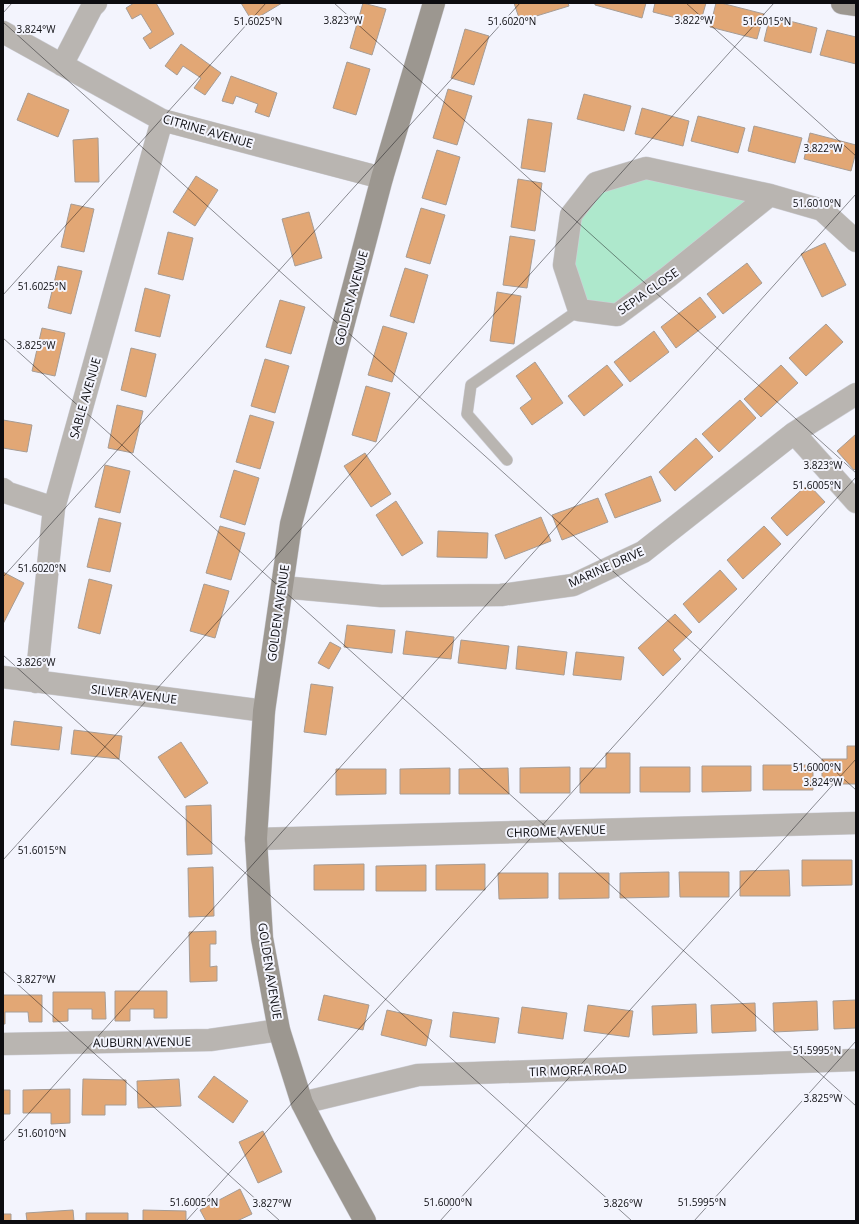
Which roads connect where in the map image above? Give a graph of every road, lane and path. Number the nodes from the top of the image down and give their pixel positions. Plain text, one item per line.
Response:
1 (96, 3) edge
2 (434, 3) edge
3 (842, 3) edge
4 (856, 6) edge
5 (3, 32) edge
6 (62, 65) junction
7 (162, 120) junction
8 (382, 178) junction
9 (770, 195) junction
10 (856, 241) edge
11 (579, 310) junction
12 (856, 394) edge
13 (794, 433) junction
14 (506, 460) dead end
15 (3, 490) edge
16 (856, 502) edge
17 (54, 508) junction
18 (282, 587) junction
19 (3, 677) edge
20 (36, 682) junction
21 (264, 710) junction
22 (856, 823) edge
23 (256, 839) junction
24 (279, 1030) junction
25 (3, 1044) edge
26 (856, 1060) edge
27 (302, 1102) junction
28 (365, 1221) edge

1 - 6 street
2 - 8 street, GOLDEN AVENUE
3 - 4 street
5 - 6 street, CITRINE AVENUE
6 - 7 street, CITRINE AVENUE
7 - 8 street, CITRINE AVENUE
7 - 17 street, SABLE AVENUE
8 - 18 street, GOLDEN AVENUE
9 - 10 street
9 - 11 street, SEPIA CLOSE
9 - 11 street
11 - 14 lane
12 - 13 street, MARINE DRIVE
13 - 16 street
13 - 18 street, MARINE DRIVE
15 - 17 street
17 - 20 street, SABLE AVENUE
18 - 21 street, GOLDEN AVENUE
19 - 20 street, SILVER AVENUE
20 - 21 street, SILVER AVENUE
21 - 23 street, GOLDEN AVENUE
22 - 23 street, CHROME AVENUE
23 - 24 street, GOLDEN AVENUE
24 - 25 street, AUBURN AVENUE
24 - 27 street, GOLDEN AVENUE
26 - 27 street, TIR MORFA ROAD
27 - 28 street, GOLDEN AVENUE

